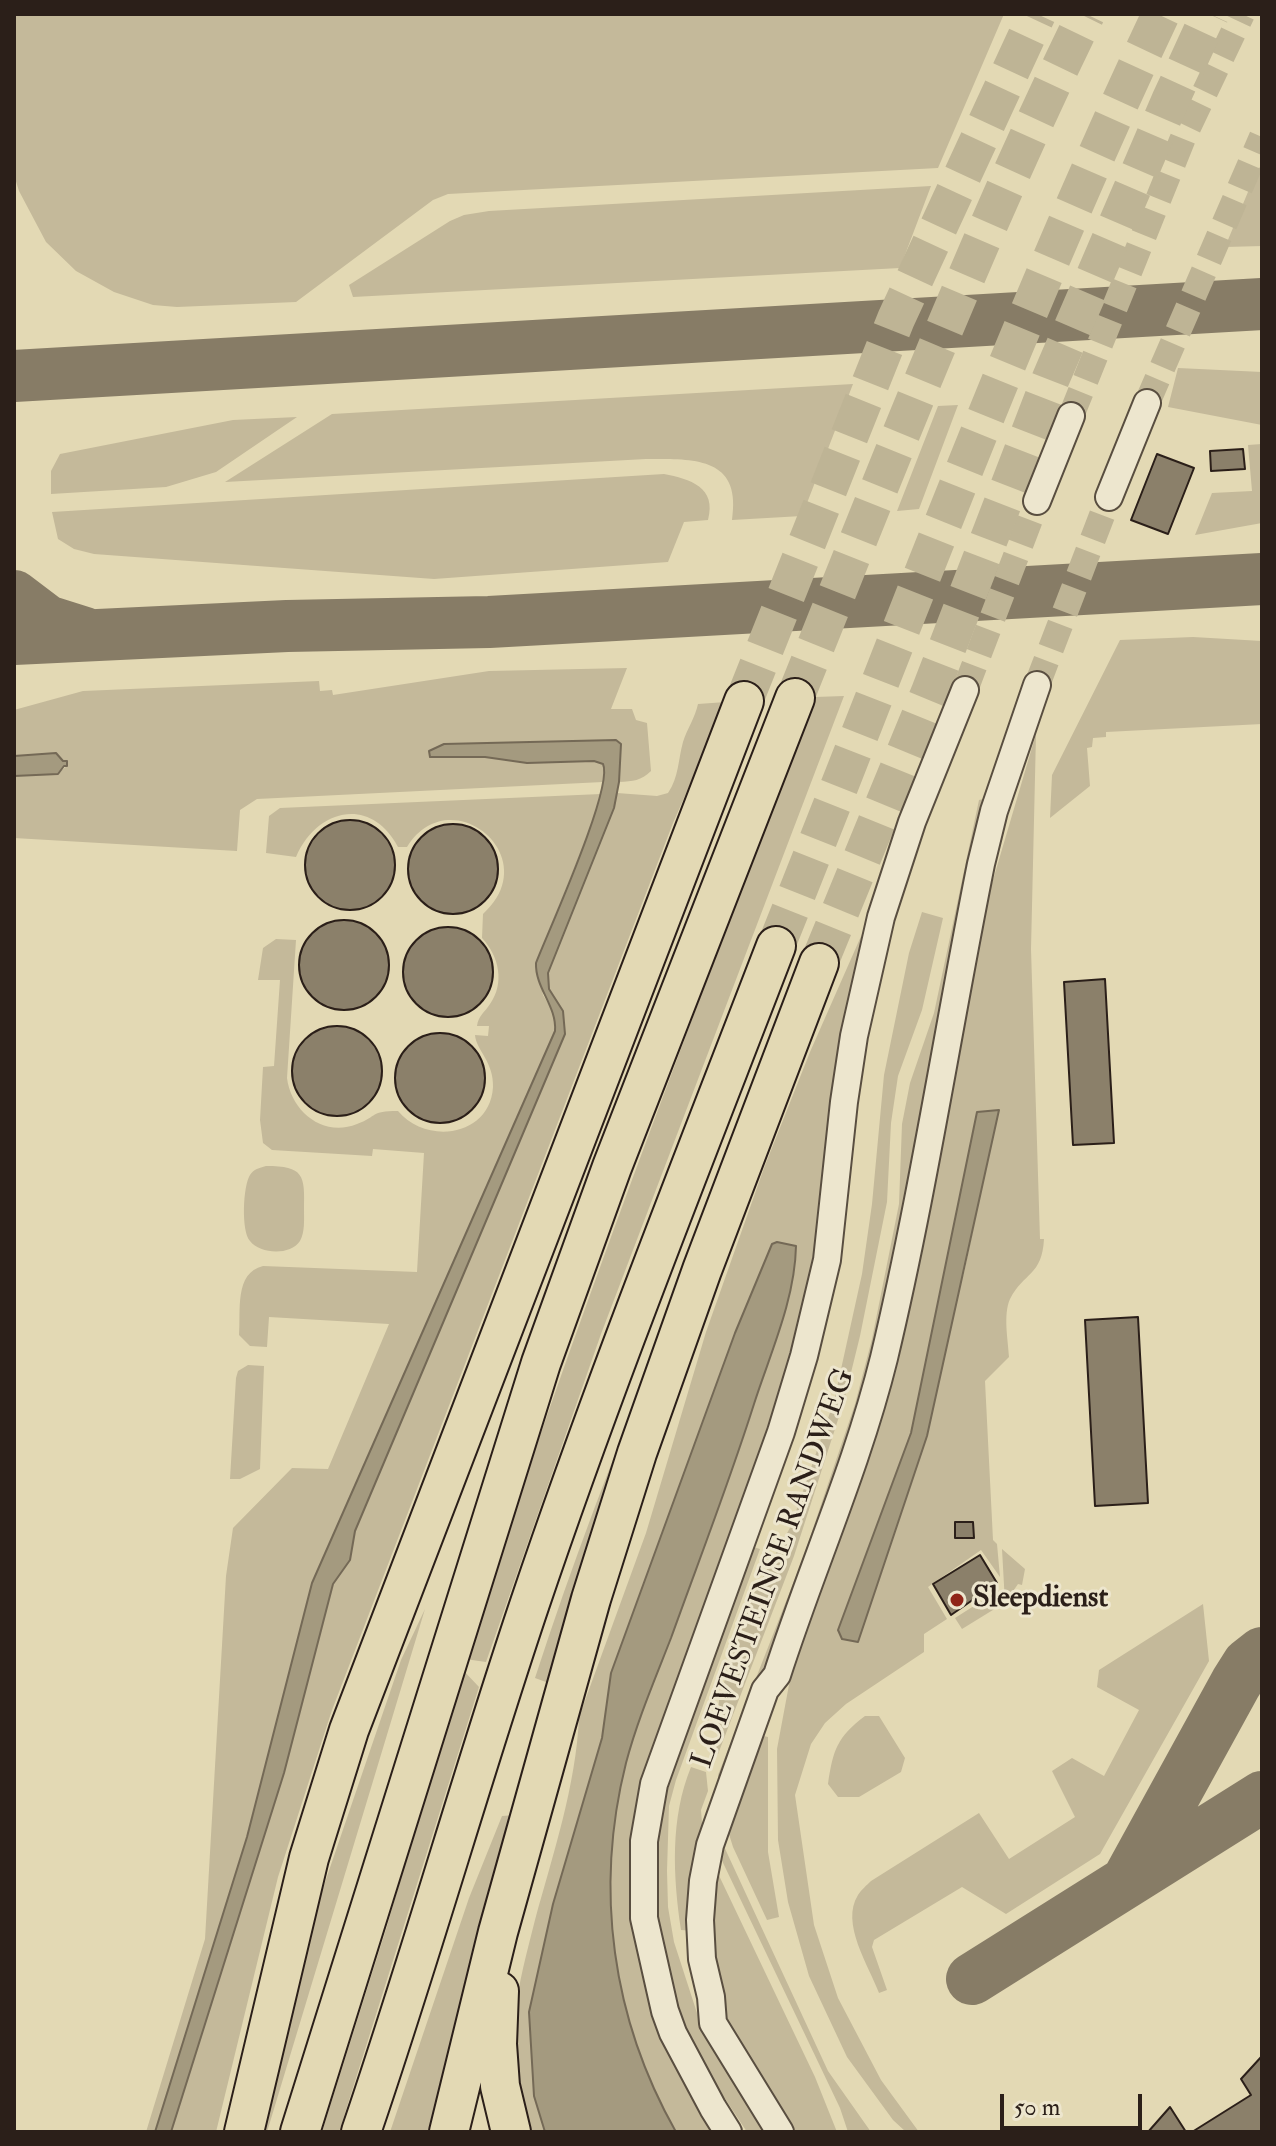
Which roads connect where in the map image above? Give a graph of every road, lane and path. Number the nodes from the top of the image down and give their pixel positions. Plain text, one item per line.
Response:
1 (1147, 403) tunnel mouth
2 (1071, 416) tunnel mouth
3 (1109, 497) tunnel mouth
4 (1037, 501) tunnel mouth
5 (1037, 685) tunnel mouth
6 (965, 690) tunnel mouth
7 (795, 698) tunnel mouth
8 (744, 701) tunnel mouth
9 (776, 946) tunnel mouth
10 (819, 963) tunnel mouth
11 (498, 1932) junction
12 (244, 2132) edge
13 (300, 2132) edge
14 (361, 2132) edge
15 (449, 2132) edge
16 (511, 2132) edge
17 (728, 2132) edge
18 (780, 2132) edge

1 - 3 street
2 - 4 street
5 - 18 street, LOEVESTEINSE RANDWEG
6 - 17 street, LOEVESTEINSE RANDWEG
7 - 13 highway
8 - 12 highway
9 - 14 highway
10 - 11 highway
11 - 15 highway
11 - 16 highway

